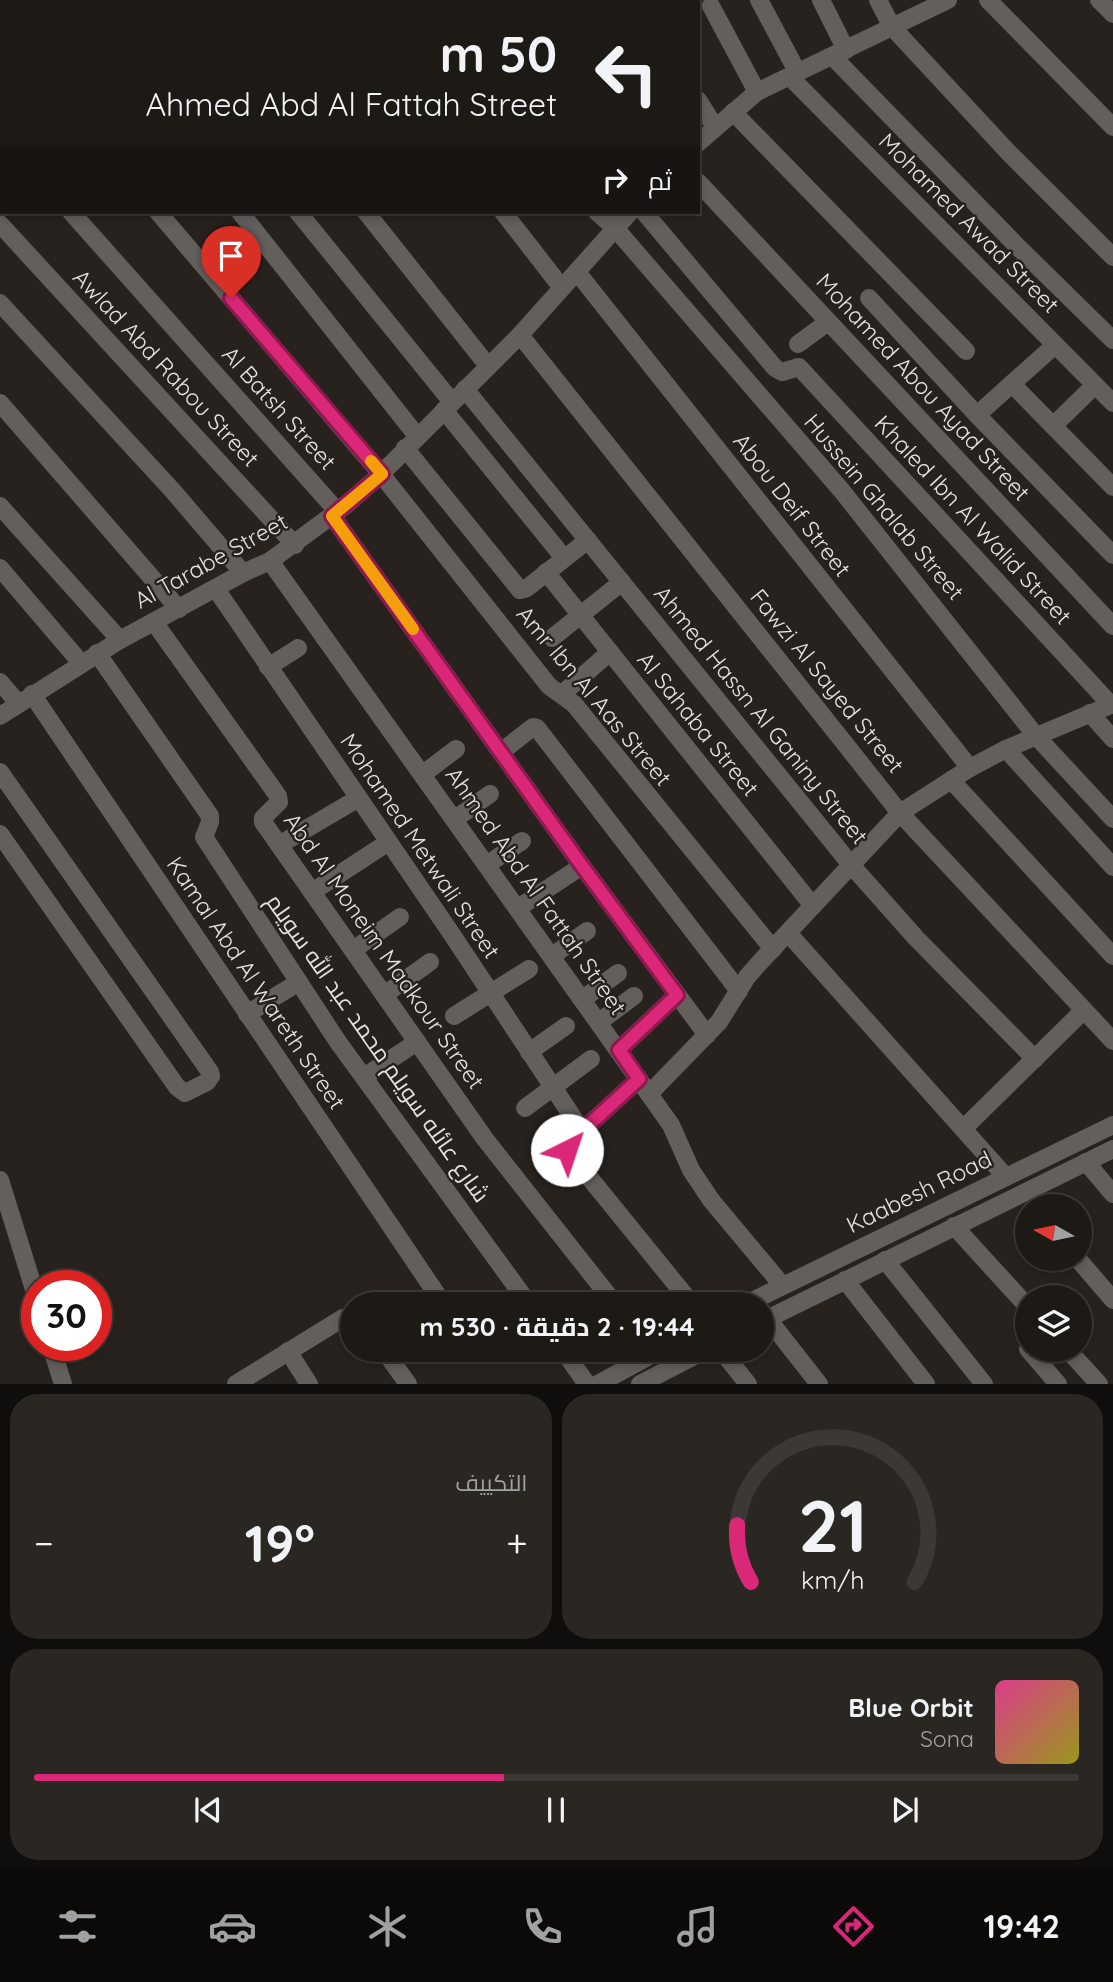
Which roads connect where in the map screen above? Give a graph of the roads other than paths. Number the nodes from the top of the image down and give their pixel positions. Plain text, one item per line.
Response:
1 (759, 0) edge
2 (821, 0) edge
3 (878, 0) edge
4 (988, 0) edge
5 (1099, 0) edge
6 (945, 1) edge
7 (710, 7) edge
8 (1113, 14) edge
9 (892, 27) junction
10 (839, 53) junction
11 (794, 75) junction
12 (757, 92) junction
13 (700, 103) edge
14 (733, 112) junction
15 (715, 127) junction
16 (1113, 127) edge
17 (700, 141) edge
18 (700, 184) edge
19 (73, 214) edge
20 (160, 214) edge
21 (241, 214) edge
22 (300, 214) edge
23 (368, 214) edge
24 (505, 214) edge
25 (599, 214) edge
26 (628, 214) edge
27 (646, 214) edge
28 (0, 224) edge
29 (615, 228) junction
30 (1113, 257) edge
31 (577, 272) junction
32 (562, 288) junction
33 (869, 299) dead end
34 (0, 303) edge
35 (828, 322) junction
36 (520, 335) junction
37 (1113, 340) edge
38 (798, 344) dead end
39 (1055, 345) junction
40 (966, 351) dead end
41 (488, 366) junction
42 (1012, 384) junction
43 (1095, 385) junction
44 (454, 400) junction
45 (0, 403) edge
46 (1113, 403) edge
47 (977, 415) junction
48 (1053, 426) junction
49 (411, 442) junction
50 (382, 474) junction
51 (1113, 487) edge
52 (0, 506) edge
53 (335, 514) junction
54 (588, 540) junction
55 (295, 545) junction
56 (1113, 555) edge
57 (564, 558) junction
58 (270, 561) junction
59 (0, 568) edge
60 (546, 572) junction
61 (243, 573) junction
62 (622, 582) junction
63 (215, 589) junction
64 (179, 609) junction
65 (580, 615) junction
66 (154, 622) junction
67 (1113, 626) edge
68 (552, 638) dead end
69 (120, 640) junction
70 (298, 648) dead end
71 (610, 652) junction
72 (97, 653) junction
73 (81, 663) junction
74 (268, 667) junction
75 (0, 682) edge
76 (562, 694) junction
77 (25, 698) junction
78 (1112, 705) edge
79 (1090, 713) junction
80 (0, 716) edge
81 (1036, 736) junction
82 (1113, 739) edge
83 (456, 749) dead end
84 (1006, 749) junction
85 (500, 752) junction
86 (970, 768) junction
87 (0, 772) edge
88 (423, 774) junction
89 (951, 780) junction
90 (490, 794) dead end
91 (357, 799) junction
92 (900, 813) junction
93 (455, 819) junction
94 (1113, 819) edge
95 (0, 834) edge
96 (522, 841) dead end
97 (387, 843) junction
98 (279, 845) junction
99 (488, 864) junction
100 (582, 866) junction
101 (852, 866) junction
102 (1113, 867) edge
103 (312, 892) junction
104 (813, 906) junction
105 (518, 908) junction
106 (400, 916) dead end
107 (587, 931) dead end
108 (788, 933) junction
109 (773, 948) junction
110 (353, 950) junction
111 (552, 956) junction
112 (1113, 956) edge
113 (430, 962) dead end
114 (529, 970) dead end
115 (618, 973) dead end
116 (299, 982) junction
117 (739, 991) junction
118 (490, 993) junction
119 (384, 995) junction
120 (677, 995) junction
121 (634, 996) dead end
122 (583, 999) junction
123 (1083, 1011) junction
124 (247, 1014) junction
125 (454, 1016) dead end
126 (599, 1022) junction
127 (566, 1026) dead end
128 (707, 1035) junction
129 (1113, 1041) edge
130 (417, 1042) junction
131 (619, 1050) junction
132 (529, 1052) junction
133 (591, 1059) dead end
134 (1035, 1059) junction
135 (364, 1077) junction
136 (639, 1079) junction
137 (553, 1087) junction
138 (649, 1094) junction
139 (525, 1108) dead end
140 (1113, 1125) edge
141 (963, 1129) junction
142 (582, 1131) junction
143 (1113, 1149) edge
144 (1086, 1162) junction
145 (1006, 1177) junction
146 (0, 1180) edge
147 (1035, 1194) edge
148 (1113, 1194) edge
149 (1015, 1204) edge
150 (954, 1226) junction
151 (885, 1260) junction
152 (28, 1270) edge
153 (1088, 1271) edge
154 (845, 1280) junction
155 (782, 1285) junction
156 (435, 1292) edge
157 (520, 1292) edge
158 (606, 1292) edge
159 (682, 1292) edge
160 (769, 1292) edge
161 (1015, 1293) edge
162 (1113, 1300) edge
163 (774, 1316) edge
164 (340, 1320) edge
165 (774, 1331) edge
166 (288, 1351) junction
167 (56, 1361) edge
168 (392, 1362) edge
169 (571, 1362) edge
170 (637, 1362) edge
171 (683, 1362) edge
172 (730, 1362) edge
173 (1039, 1362) edge
174 (1080, 1362) edge
175 (63, 1384) edge
176 (236, 1384) edge
177 (309, 1384) edge
178 (408, 1384) edge
179 (587, 1384) edge
180 (598, 1384) edge
181 (640, 1384) edge
182 (748, 1384) edge
183 (820, 1384) edge
184 (926, 1384) edge
185 (984, 1384) edge
186 (1058, 1384) edge
187 (1099, 1384) edge

1 - 11 street, Mohamed Awad Street
2 - 10 street
3 - 9 street
4 - 16 street
5 - 8 street
6 - 9 street
7 - 12 street
9 - 10 street
9 - 30 street
10 - 11 street
10 - 37 street
11 - 12 street
11 - 39 street, Mohamed Awad Street
12 - 14 street
13 - 15 street
14 - 15 street
14 - 40 street
15 - 17 street
18 - 35 street, Mohamed Abou Ayad Street
19 - 53 street, Al Batsh Street
20 - 50 street, Amr Ibn Al Aas Street
21 - 49 street
22 - 44 street
23 - 41 street
24 - 32 street
25 - 29 street, Hussein Ghalab Street
26 - 29 street, Al Tarabe Street
27 - 78 street, Khaled Ibn Al Walid Street
28 - 55 street, Awlad Abd Rabou Street
29 - 31 street, Al Tarabe Street
29 - 81 street, Hussein Ghalab Street
31 - 32 street, Al Tarabe Street
31 - 86 street, Abou Deif Street
32 - 36 street, Al Tarabe Street
33 - 47 street
34 - 61 street
35 - 38 street
35 - 67 street, Mohamed Abou Ayad Street
36 - 41 street, Al Tarabe Street
36 - 92 street, Fawzi Al Sayed Street
39 - 42 street
39 - 43 street, Mohamed Awad Street
41 - 44 street, Al Tarabe Street
42 - 47 street
42 - 48 street
43 - 46 street, Mohamed Awad Street
43 - 48 street
44 - 49 street, Al Tarabe Street
44 - 54 street, Ahmed Hassn Al Ganiny Street
44 - 57 street
45 - 64 street
47 - 56 street
48 - 51 street
49 - 50 street, Al Tarabe Street
49 - 60 street
50 - 53 street, Al Tarabe Street
50 - 76 street, Amr Ibn Al Aas Street
52 - 69 street
53 - 55 street, Al Tarabe Street
53 - 85 street, Al Batsh Street
54 - 57 street
54 - 62 street, Ahmed Hassn Al Ganiny Street
55 - 58 street, Al Tarabe Street
57 - 60 street
58 - 61 street, Al Tarabe Street
58 - 88 street, Ahmed Abd Al Fattah Street
59 - 73 street
60 - 65 street, Al Sahaba Street
61 - 63 street, Al Tarabe Street
62 - 65 street
62 - 101 street, Ahmed Hassn Al Ganiny Street
63 - 64 street, Al Tarabe Street
63 - 74 street, Mohamed Metwali Street
64 - 66 street, Al Tarabe Street
65 - 68 street
65 - 71 street, Al Sahaba Street
66 - 69 street, Al Tarabe Street
66 - 98 street, Abd Al Moneim Madkour Street
69 - 72 street, Al Tarabe Street
70 - 74 street
71 - 76 street
71 - 104 street, Al Sahaba Street
72 - 73 street, Al Tarabe Street
72 - 116 street, شارع عائله سويلم محمد عبد الله سويلم
73 - 77 street, Al Tarabe Street
74 - 91 street, Mohamed Metwali Street
75 - 77 street, Kamal Abd Al Wareth Street
76 - 109 street, Amr Ibn Al Aas Street
77 - 80 street, Al Tarabe Street
77 - 124 street, Kamal Abd Al Wareth Street
78 - 79 street
79 - 81 street
79 - 82 street
81 - 84 street
81 - 94 street, Hussein Ghalab Street
83 - 88 street
84 - 86 street
84 - 102 street
85 - 100 street, Al Batsh Street
85 - 117 street
86 - 89 street
87 - 95 street
88 - 93 street, Ahmed Abd Al Fattah Street
89 - 92 street
89 - 112 street
90 - 93 street
91 - 97 street, Mohamed Metwali Street
91 - 98 street
92 - 101 street
92 - 123 street, Fawzi Al Sayed Street
93 - 99 street, Ahmed Abd Al Fattah Street
96 - 99 street
97 - 103 street
97 - 118 street, Mohamed Metwali Street
98 - 103 street, Abd Al Moneim Madkour Street
99 - 105 street, Ahmed Abd Al Fattah Street
100 - 105 street
100 - 120 street, Al Batsh Street
101 - 104 street
101 - 134 street, Ahmed Hassn Al Ganiny Street
103 - 110 street, Abd Al Moneim Madkour Street
104 - 108 street
105 - 111 street, Ahmed Abd Al Fattah Street
106 - 110 street
107 - 111 street
108 - 109 street
108 - 141 street
109 - 117 street
110 - 119 street, Abd Al Moneim Madkour Street
111 - 122 street, Ahmed Abd Al Fattah Street
113 - 119 street
114 - 118 street
115 - 122 street
116 - 124 street
116 - 135 street, شارع عائله سويلم محمد عبد الله سويلم
117 - 128 street
118 - 125 street
118 - 132 street, Mohamed Metwali Street
119 - 130 street, Abd Al Moneim Madkour Street
120 - 128 street, Al Batsh Street
120 - 131 street
121 - 126 street
122 - 126 street, Ahmed Abd Al Fattah Street
123 - 129 street, Fawzi Al Sayed Street
123 - 134 street
124 - 156 street, Kamal Abd Al Wareth Street
126 - 131 street, Ahmed Abd Al Fattah Street
127 - 132 street
128 - 138 street
130 - 135 street
130 - 158 street, Abd Al Moneim Madkour Street
131 - 136 street, Ahmed Abd Al Fattah Street
132 - 137 street, Mohamed Metwali Street
133 - 137 street
134 - 141 street
135 - 157 street, شارع عائله سويلم محمد عبد الله سويلم
136 - 138 street, Ahmed Abd Al Fattah Street
136 - 142 street
137 - 139 street
137 - 142 street, Mohamed Metwali Street
138 - 155 street, Ahmed Abd Al Fattah Street
140 - 145 street, Kaabesh Road
141 - 145 street
142 - 159 street
143 - 144 street, Kaabesh Road
144 - 147 street, Kaabesh Road
144 - 148 street
145 - 155 street, Kaabesh Road
146 - 152 street
149 - 150 street, Kaabesh Road
150 - 151 street, Kaabesh Road
150 - 161 street
151 - 154 street, Kaabesh Road
151 - 185 street
153 - 162 street
154 - 163 street, Kaabesh Road
154 - 184 street
155 - 160 street, Kaabesh Road
164 - 166 street
165 - 183 street
166 - 176 street
166 - 177 street
167 - 175 street
168 - 178 street
169 - 179 street
170 - 180 street
171 - 181 street
172 - 182 street
173 - 186 street
174 - 187 street

